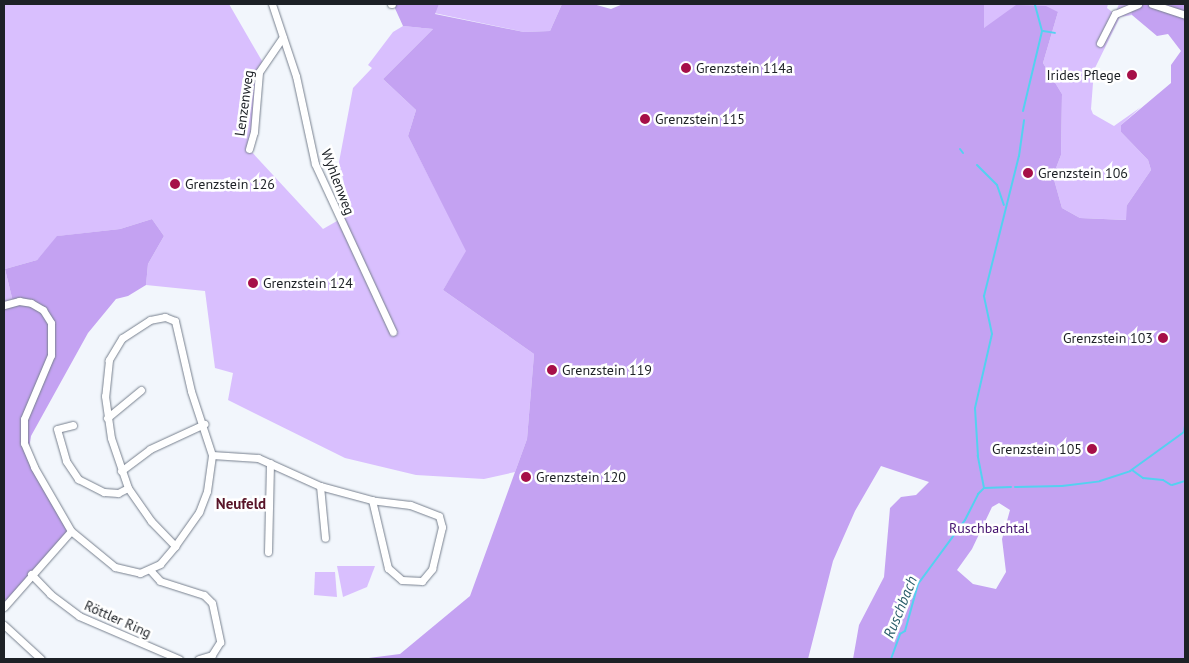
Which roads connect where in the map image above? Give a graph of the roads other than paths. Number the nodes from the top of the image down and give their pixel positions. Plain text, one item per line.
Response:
1 (272, 4) edge
2 (1138, 4) edge
3 (1152, 4) edge
4 (1185, 15) edge
5 (283, 37) junction
6 (1100, 43) dead end
7 (249, 149) dead end
8 (4, 305) edge
9 (393, 332) dead end
10 (141, 390) dead end
11 (107, 418) junction
12 (204, 424) junction
13 (73, 425) dead end
14 (212, 455) junction
15 (270, 463) junction
16 (121, 471) junction
17 (320, 486) junction
18 (128, 488) junction
19 (372, 500) junction
20 (71, 531) junction
21 (325, 538) dead end
22 (175, 546) junction
23 (268, 552) dead end
24 (151, 570) junction
25 (31, 574) junction
26 (4, 608) edge
27 (4, 625) edge
28 (41, 659) edge
29 (179, 659) edge
30 (199, 659) edge

1 - 5 street, Wyhlenweg
2 - 6 street
3 - 4 street
5 - 7 street, Lenzenweg
5 - 9 street, Wyhlenweg
8 - 20 street
10 - 11 street
11 - 12 street
11 - 16 street
12 - 14 street
12 - 16 street
13 - 18 street
14 - 15 street
14 - 22 street
15 - 17 street
15 - 23 street
16 - 18 street
17 - 19 street
17 - 21 street
18 - 22 street
19 - 19 street
20 - 24 street
20 - 25 street
22 - 24 street
24 - 30 street
25 - 26 street
25 - 29 street, Röttler Ring
27 - 28 street

